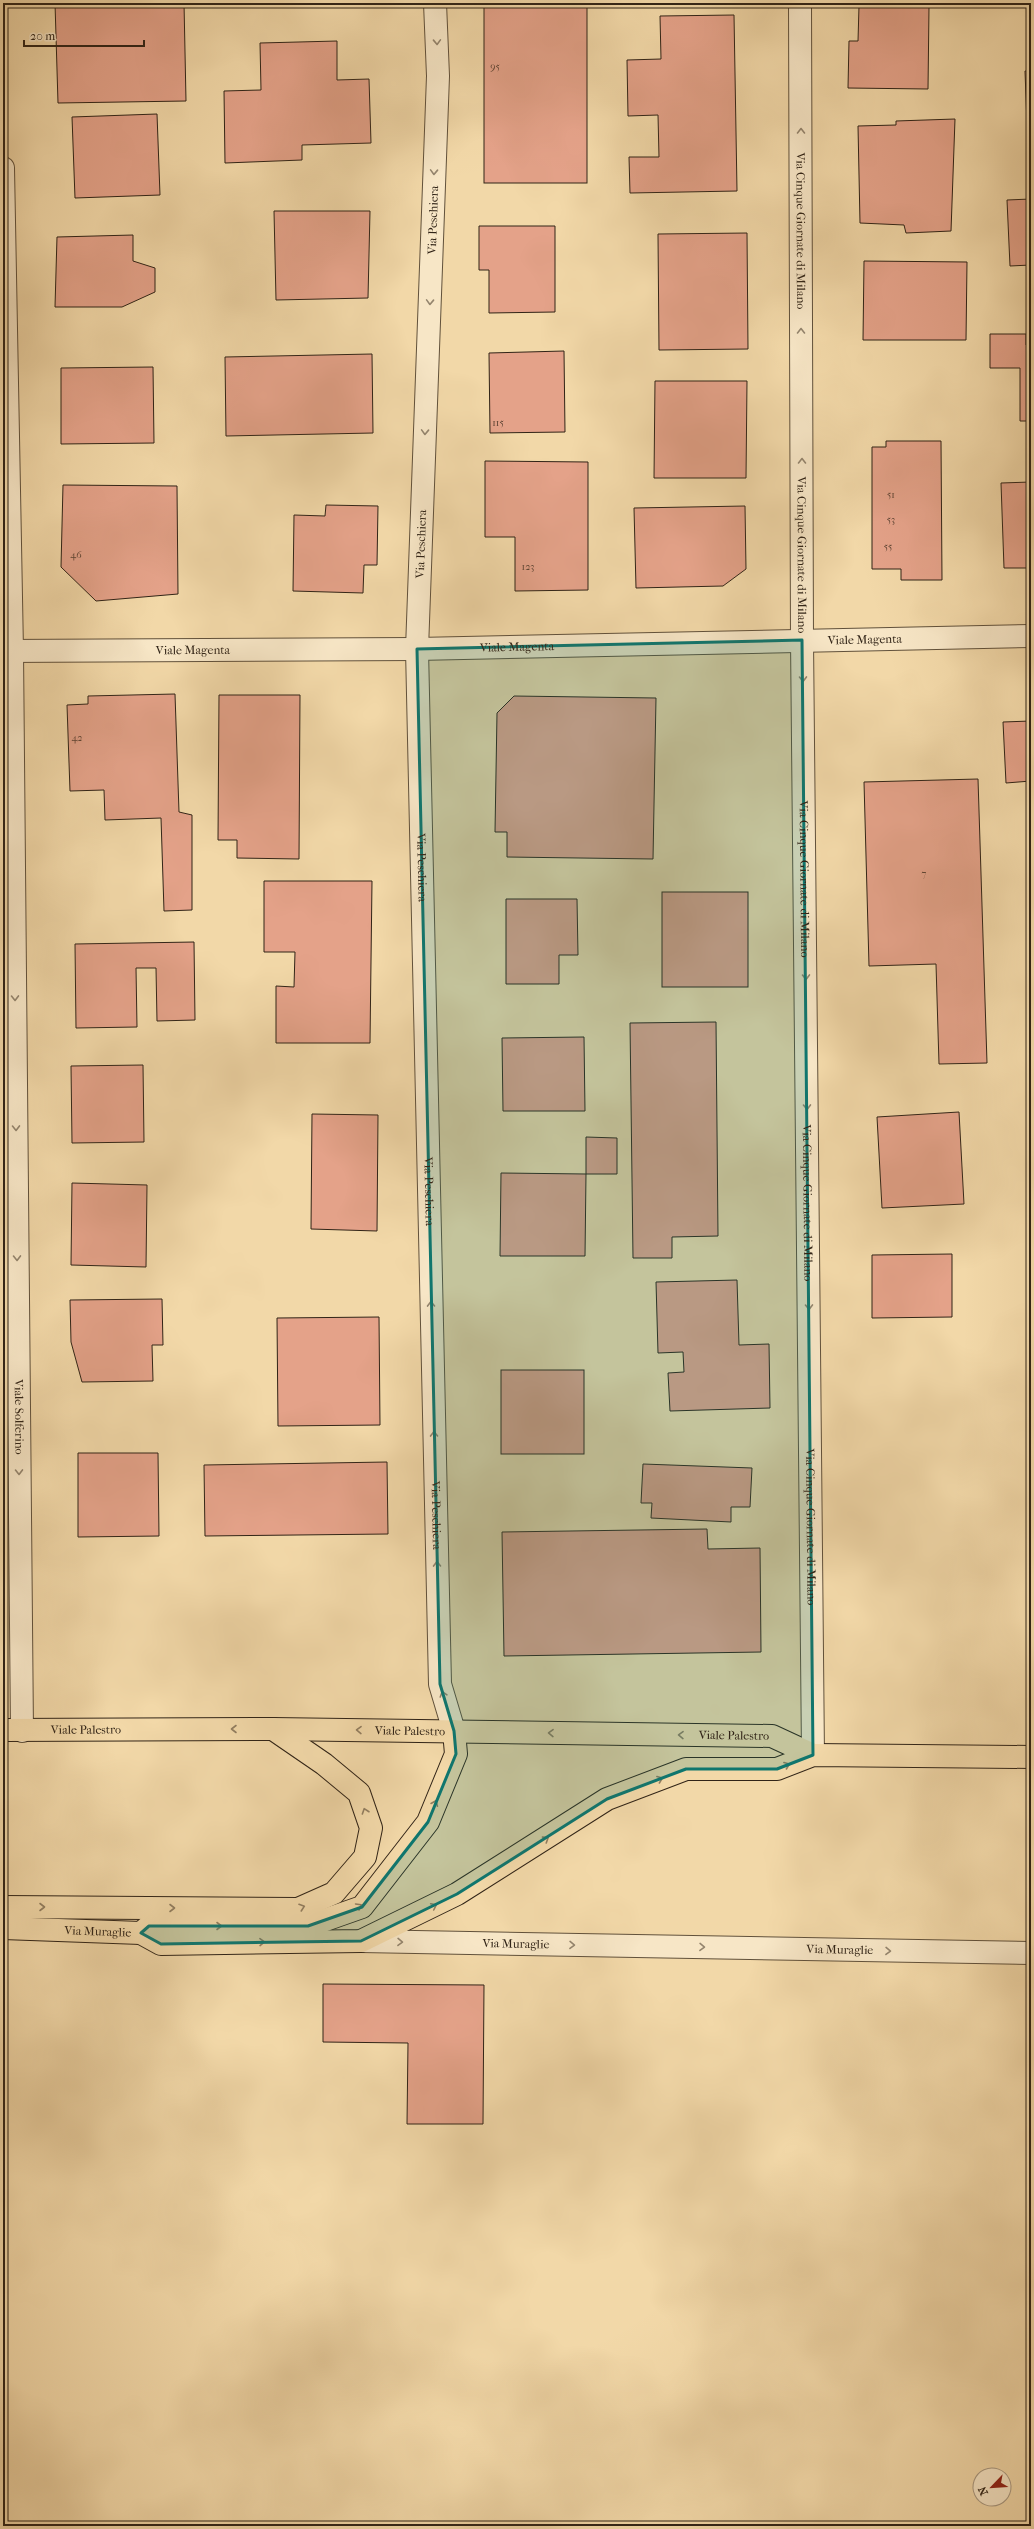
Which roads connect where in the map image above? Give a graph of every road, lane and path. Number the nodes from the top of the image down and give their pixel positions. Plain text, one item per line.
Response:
1 (435, 3) edge
2 (800, 3) edge
3 (3, 168) edge
4 (1031, 636) edge
5 (802, 640) junction
6 (417, 649) junction
7 (8, 651) edge
8 (273, 1729) junction
9 (12, 1730) edge
10 (454, 1731) junction
11 (813, 1756) junction
12 (1031, 1757) edge
13 (3, 1907) edge
14 (3, 1928) edge
15 (141, 1934) junction
16 (361, 1941) junction
17 (1031, 1953) edge

1 -> 6 street, Via Peschiera
5 -> 2 street, Via Cinque Giornate di Milano
3 - 7 street, Viale Solferino
4 - 5 street, Viale Magenta
5 - 6 street, Viale Magenta
5 -> 11 street, Via Cinque Giornate di Milano
6 - 7 street, Viale Magenta
10 -> 6 street, Via Peschiera
7 -> 9 street, Viale Solferino
8 -> 9 main road, Viale Palestro
10 -> 8 main road, Viale Palestro
13 -> 8 main road
11 -> 10 main road, Viale Palestro
15 -> 10 main road
11 - 12 main road, Viale Palestro
16 -> 11 main road, Viale Palestro
14 - 15 main road, Via Muraglie
15 -> 16 main road, Via Muraglie
16 -> 17 street, Via Muraglie

